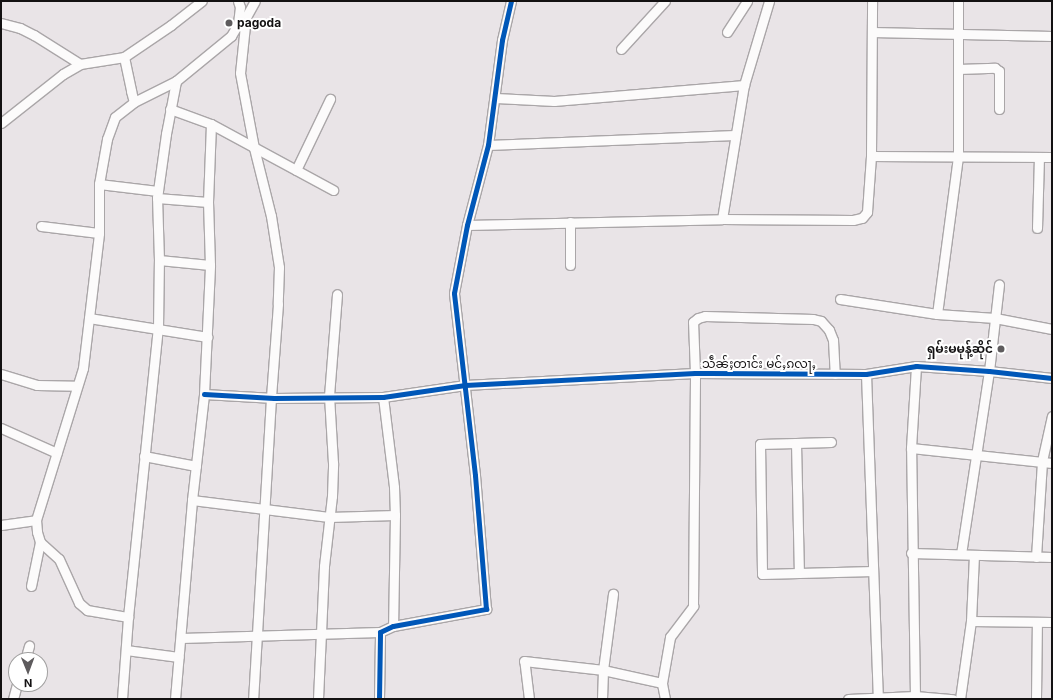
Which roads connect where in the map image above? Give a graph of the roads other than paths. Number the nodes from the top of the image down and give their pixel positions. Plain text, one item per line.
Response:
1 (202, 1) edge
2 (238, 1) edge
3 (249, 1) edge
4 (255, 1) edge
5 (511, 1) edge
6 (665, 1) edge
7 (747, 1) edge
8 (768, 1) edge
9 (872, 1) edge
10 (958, 1) edge
11 (246, 17) junction
12 (1, 23) edge
13 (238, 24) junction
14 (727, 32) dead end
15 (872, 32) junction
16 (959, 33) junction
17 (1052, 36) edge
18 (621, 49) dead end
19 (124, 57) junction
20 (80, 64) junction
21 (958, 70) junction
22 (176, 80) junction
23 (744, 85) junction
24 (496, 98) junction
25 (330, 99) dead end
26 (134, 102) junction
27 (999, 109) dead end
28 (170, 110) junction
29 (1, 123) edge
30 (211, 124) junction
31 (735, 135) junction
32 (488, 145) junction
33 (254, 148) junction
34 (871, 156) junction
35 (958, 156) junction
36 (1038, 157) junction
37 (1052, 157) edge
38 (296, 170) junction
39 (99, 184) junction
40 (333, 190) dead end
41 (158, 195) junction
42 (208, 202) junction
43 (722, 219) junction
44 (570, 222) junction
45 (467, 225) junction
46 (41, 226) dead end
47 (1037, 228) dead end
48 (99, 233) junction
49 (159, 260) junction
50 (210, 265) junction
51 (570, 265) dead end
52 (999, 285) dead end
53 (337, 294) dead end
54 (840, 299) dead end
55 (937, 314) junction
56 (89, 318) junction
57 (995, 318) junction
58 (158, 328) junction
59 (1052, 329) edge
60 (207, 337) junction
61 (916, 366) junction
62 (989, 371) junction
63 (695, 373) junction
64 (1, 374) edge
65 (835, 374) junction
66 (866, 374) junction
67 (1052, 378) edge
68 (465, 385) junction
69 (76, 386) junction
70 (204, 394) junction
71 (329, 396) junction
72 (383, 397) junction
73 (271, 398) junction
74 (1052, 416) edge
75 (1, 428) edge
76 (831, 442) dead end
77 (796, 443) junction
78 (911, 448) junction
79 (57, 453) junction
80 (975, 455) junction
81 (144, 456) junction
82 (1042, 462) junction
83 (1052, 463) edge
84 (196, 466) junction
85 (192, 500) junction
86 (265, 509) junction
87 (395, 515) junction
88 (330, 517) junction
89 (36, 520) junction
90 (1, 525) edge
91 (40, 542) junction
92 (912, 553) junction
93 (961, 554) junction
94 (974, 555) junction
95 (1036, 557) junction
96 (1052, 558) edge
97 (873, 571) junction
98 (799, 573) junction
99 (31, 586) dead end
100 (613, 594) dead end
101 (128, 617) junction
102 (971, 621) junction
103 (1037, 622) junction
104 (1052, 622) edge
105 (393, 626) junction
106 (380, 632) junction
107 (320, 634) junction
108 (258, 636) junction
109 (181, 638) junction
110 (29, 646) dead end
111 (126, 650) junction
112 (27, 652) edge
113 (179, 657) junction
114 (603, 670) junction
115 (662, 683) junction
116 (915, 696) junction
117 (878, 698) edge
118 (122, 699) edge
119 (175, 699) edge
120 (253, 699) edge
121 (318, 699) edge
122 (379, 699) edge
123 (529, 699) edge
124 (602, 699) edge
125 (665, 699) edge
126 (848, 699) edge
127 (953, 699) edge
128 (960, 699) edge
129 (1036, 699) edge

1 - 19 street
2 - 13 street
3 - 11 street
4 - 11 street
5 - 24 street
6 - 18 street
7 - 14 street
8 - 23 street
9 - 15 street
10 - 16 street
11 - 13 street
11 - 33 street
12 - 20 street
13 - 22 street
15 - 16 street
15 - 34 street
16 - 17 street
16 - 21 street
19 - 20 street
19 - 26 street
20 - 29 street
21 - 27 street
21 - 35 street
22 - 26 street
22 - 28 street
23 - 24 street
23 - 31 street
24 - 32 street
25 - 38 street
26 - 39 street
28 - 30 street
28 - 41 street
30 - 33 street
30 - 42 street
31 - 32 street
31 - 43 street
32 - 45 street
33 - 38 street
33 - 73 street
34 - 35 street
34 - 43 street
35 - 36 street
35 - 55 street
36 - 37 street
36 - 47 street
38 - 40 street
39 - 41 street
39 - 48 street
41 - 42 street
41 - 49 street
42 - 50 street
43 - 44 street
44 - 45 street
44 - 51 street
45 - 68 street
46 - 48 street
48 - 56 street
49 - 50 street
49 - 58 street
50 - 60 street
52 - 57 street
53 - 71 street
54 - 55 street
55 - 57 street
56 - 58 street
56 - 69 street
57 - 59 street
57 - 62 street
58 - 60 street
58 - 81 street
60 - 70 street
61 - 62 street, သဵၼ်ႈတၢင်း မင်ႇၵလႃႇ
61 - 66 street, သဵၼ်ႈတၢင်း မင်ႇၵလႃႇ
61 - 78 street
62 - 67 street, သဵၼ်ႈတၢင်း မင်ႇၵလႃႇ
62 - 80 street
63 - 65 street, သဵၼ်ႈတၢင်း မင်ႇၵလႃႇ
63 - 65 street
63 - 68 street, သဵၼ်ႈတၢင်း မင်ႇၵလႃႇ
63 - 115 street
64 - 69 street
65 - 66 street, သဵၼ်ႈတၢင်း မင်ႇၵလႃႇ
66 - 97 street
68 - 72 street, သဵၼ်ႈတၢင်း မင်ႇၵလႃႇ
68 - 105 street
69 - 79 street
70 - 73 street, သဵၼ်ႈတၢင်း မင်ႇၵလႃႇ
70 - 84 street
71 - 72 street, သဵၼ်ႈတၢင်း မင်ႇၵလႃႇ
71 - 73 street, သဵၼ်ႈတၢင်း မင်ႇၵလႃႇ
71 - 88 street
72 - 87 street
73 - 86 street
74 - 82 street
75 - 79 street
76 - 77 street
77 - 98 street
77 - 98 street
78 - 80 street
78 - 92 street
79 - 89 street
80 - 82 street
80 - 93 street
81 - 84 street
81 - 101 street
82 - 83 street
82 - 95 street
84 - 85 street
85 - 86 street
85 - 109 street
86 - 88 street
86 - 108 street
87 - 88 street
87 - 105 street
88 - 107 street
89 - 90 street
89 - 91 street
91 - 99 street
91 - 101 street
92 - 93 street
92 - 116 street
93 - 94 street
94 - 95 street
94 - 102 street
95 - 96 street
97 - 98 street
97 - 117 street
100 - 114 street
101 - 111 street
102 - 103 street
102 - 128 street
103 - 104 street
103 - 129 street
105 - 106 street
106 - 107 street
106 - 122 street
107 - 108 street
107 - 121 street
108 - 109 street
108 - 120 street
109 - 113 street
110 - 112 street
111 - 113 street
111 - 118 street
113 - 119 street
114 - 115 street
114 - 123 street
114 - 124 street
115 - 125 street
116 - 117 street
116 - 127 street
117 - 126 street

